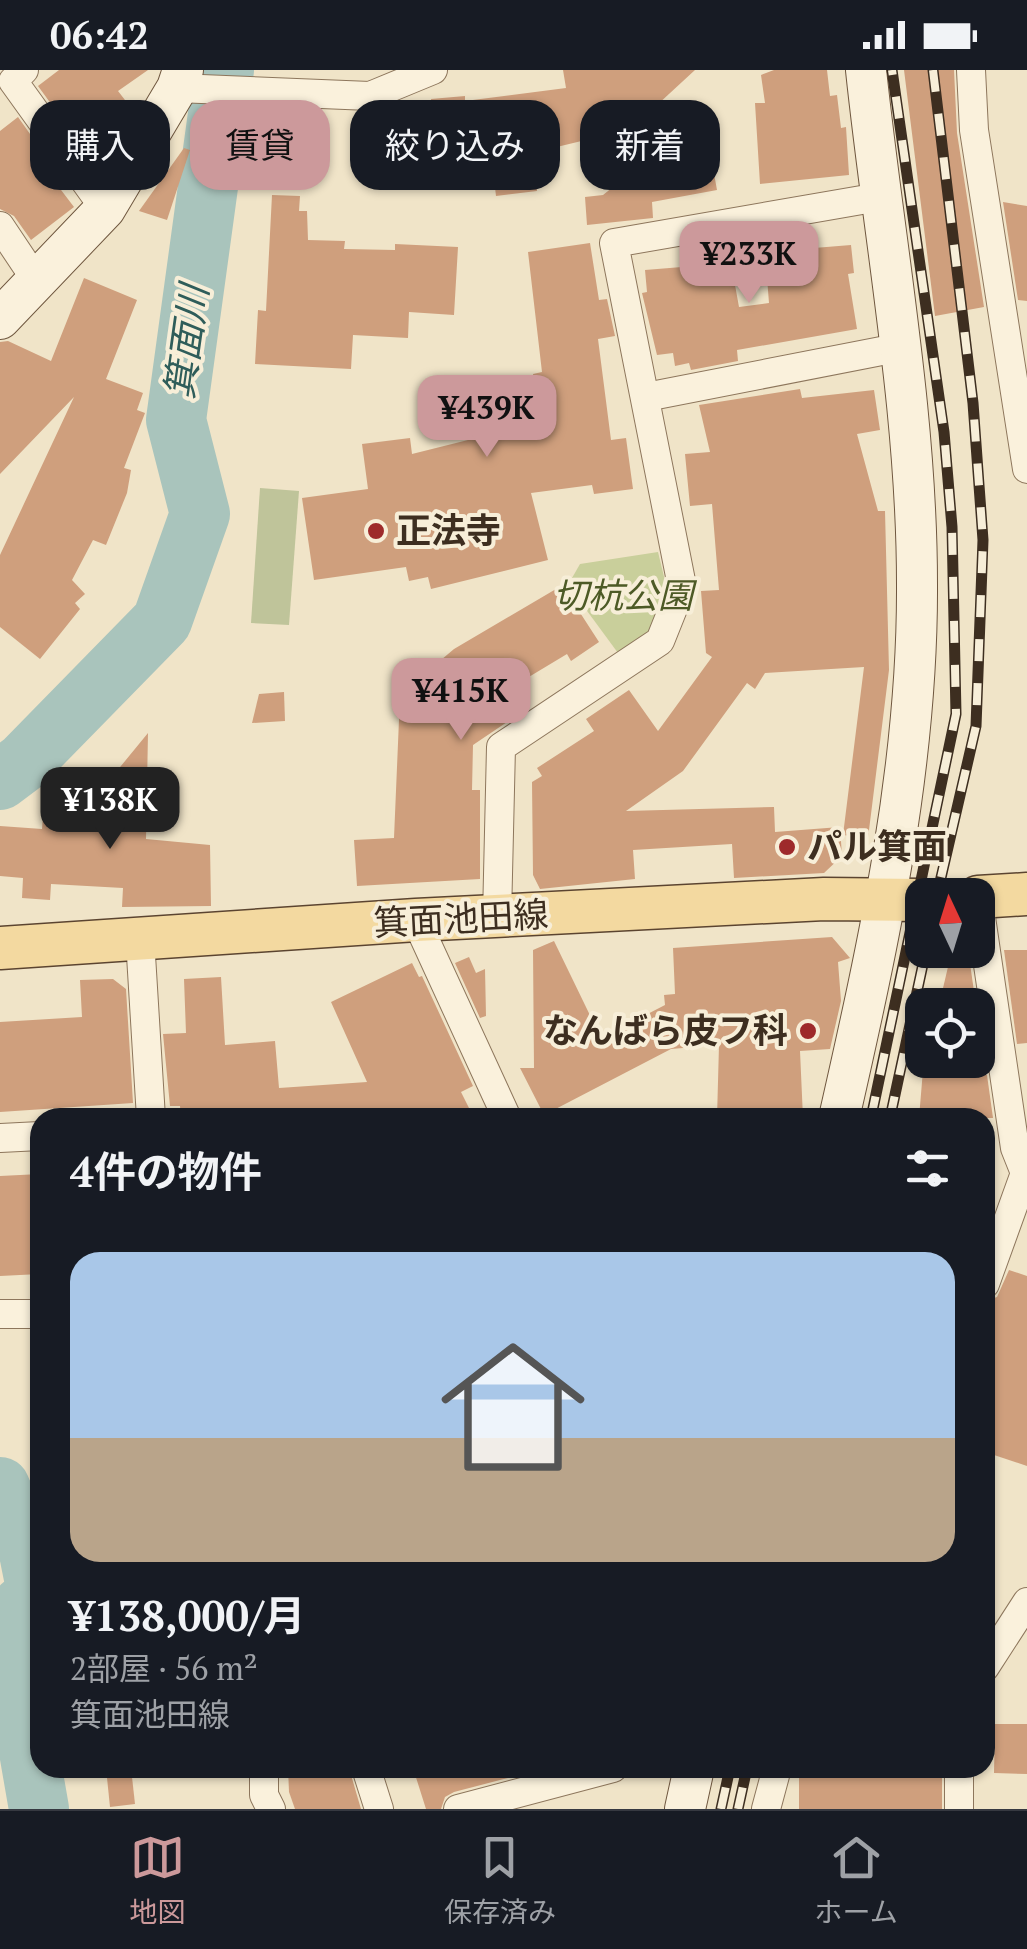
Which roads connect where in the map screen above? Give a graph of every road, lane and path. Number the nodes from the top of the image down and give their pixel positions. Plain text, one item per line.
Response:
1 (24, 70) edge
2 (433, 70) edge
3 (866, 70) edge
4 (971, 70) edge
5 (180, 79) edge
6 (879, 197) junction
7 (105, 209) junction
8 (0, 226) edge
9 (38, 283) junction
10 (0, 319) edge
11 (902, 347) junction
12 (646, 397) junction
13 (1027, 469) edge
14 (1027, 894) edge
15 (995, 896) edge
16 (904, 900) edge
17 (498, 917) junction
18 (416, 920) junction
19 (140, 939) junction
20 (0, 948) edge
21 (990, 968) edge
22 (150, 1108) edge
23 (502, 1108) edge
24 (842, 1108) edge
25 (30, 1136) edge
26 (0, 1138) edge
27 (1021, 1148) edge
28 (1000, 1243) junction
29 (1027, 1253) edge
30 (995, 1257) edge
31 (0, 1314) edge
32 (30, 1314) edge
33 (1027, 1602) edge
34 (995, 1652) edge
35 (264, 1778) edge
36 (369, 1778) edge
37 (574, 1778) edge
38 (692, 1778) edge
39 (774, 1778) edge
40 (959, 1778) edge
41 (270, 1809) edge
42 (379, 1809) edge
43 (458, 1809) edge
44 (685, 1809) edge
45 (766, 1809) edge
46 (959, 1809) edge

1 - 7 street
2 - 5 street
3 - 6 street
4 - 13 street
5 - 7 street
6 - 11 street
6 - 12 street
7 - 9 street
8 - 9 street
9 - 10 street
11 - 12 street
11 - 16 street
12 - 17 street
14 - 15 main road
16 - 17 main road, 箕面池田線
16 - 24 street
17 - 18 main road, 箕面池田線
18 - 19 main road, 箕面池田線
18 - 23 street
19 - 20 main road, 箕面池田線
19 - 22 street
21 - 27 street
25 - 26 street
27 - 28 street
28 - 29 street
28 - 30 street
31 - 32 street
33 - 34 street
35 - 41 street
36 - 42 street
37 - 43 street
38 - 44 street
39 - 45 street
40 - 46 street

